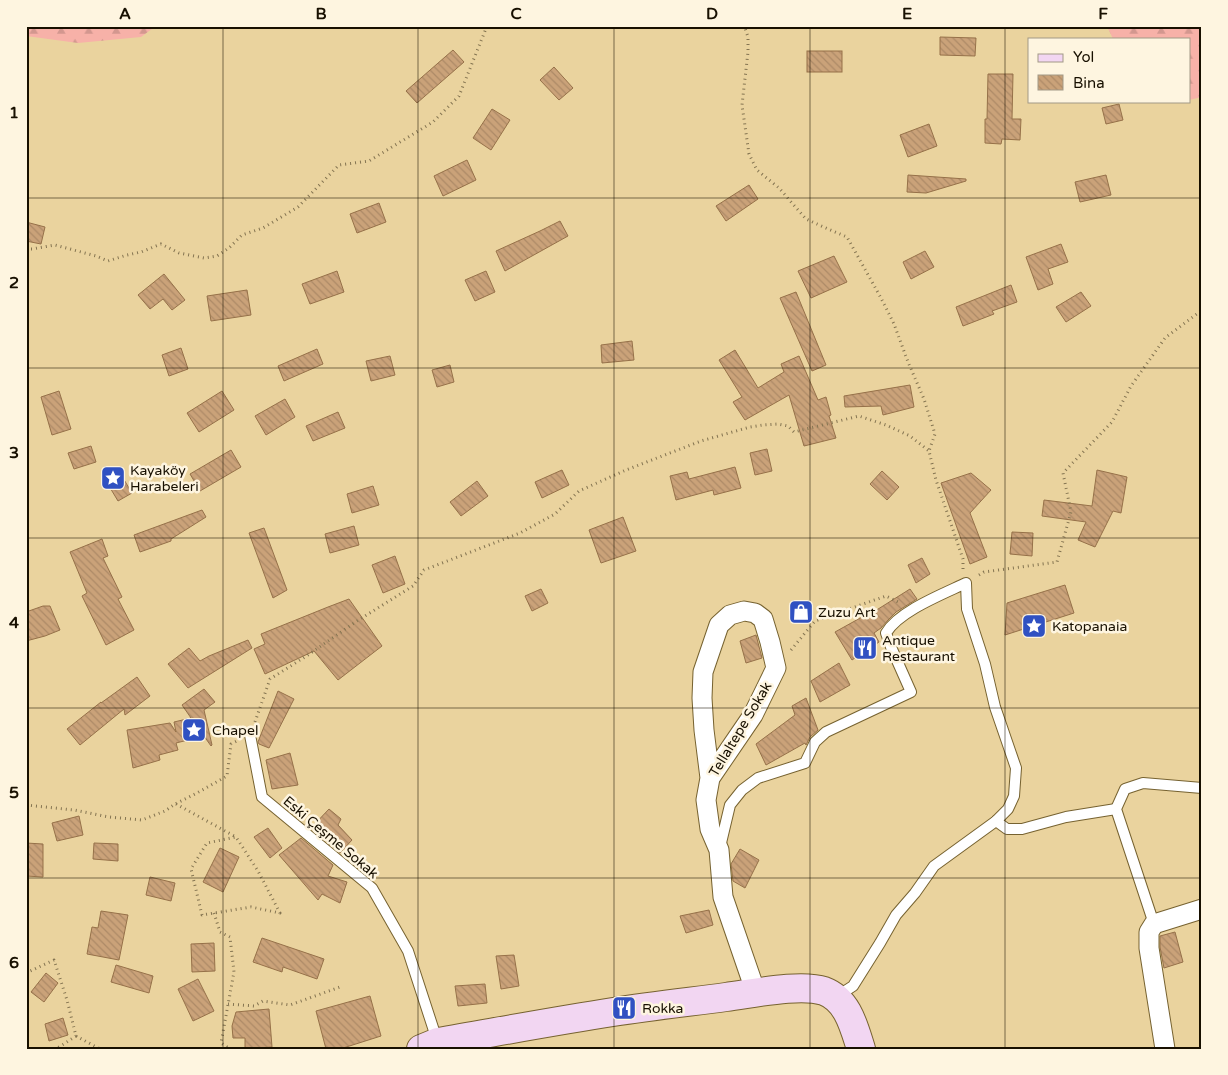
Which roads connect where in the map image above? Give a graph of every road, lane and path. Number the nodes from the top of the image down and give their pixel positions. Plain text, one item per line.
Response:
1 (486, 26) edge
2 (742, 26) edge
3 (26, 249) edge
4 (1202, 310) edge
5 (929, 451) junction
6 (966, 583) junction
7 (913, 609) junction
8 (776, 668) junction
9 (250, 735) junction
10 (710, 778) junction
11 (1202, 788) edge
12 (175, 804) junction
13 (26, 805) edge
14 (1116, 809) junction
15 (996, 821) junction
16 (236, 837) junction
17 (719, 850) junction
18 (1202, 909) edge
19 (214, 913) junction
20 (1154, 924) junction
21 (26, 973) edge
22 (340, 987) dead end
23 (756, 993) junction
24 (835, 997) junction
25 (228, 1004) junction
26 (76, 1036) junction
27 (430, 1045) edge
28 (56, 1049) edge
29 (100, 1049) edge
30 (230, 1049) edge
31 (861, 1049) edge
32 (1165, 1049) edge

1 - 3 path
2 - 5 path
4 - 6 path
5 - 6 path
5 - 9 path
6 - 7 lane
6 - 15 lane
7 - 8 path
7 - 17 lane
8 - 10 street, Tellaltepe Sokak
8 - 10 street
9 - 12 path
9 - 27 lane, Eski Çeşme Sokak
10 - 17 street, Tellaltepe Sokak
11 - 14 lane
12 - 13 path
12 - 16 path
14 - 15 lane
14 - 20 lane
15 - 24 lane
16 - 19 path
16 - 19 path
17 - 23 street, Tellaltepe Sokak
18 - 20 street
19 - 25 path
20 - 32 street
21 - 26 path
22 - 25 path
23 - 24 street
23 - 27 street
24 - 31 street
25 - 30 path
26 - 28 path
26 - 29 path

